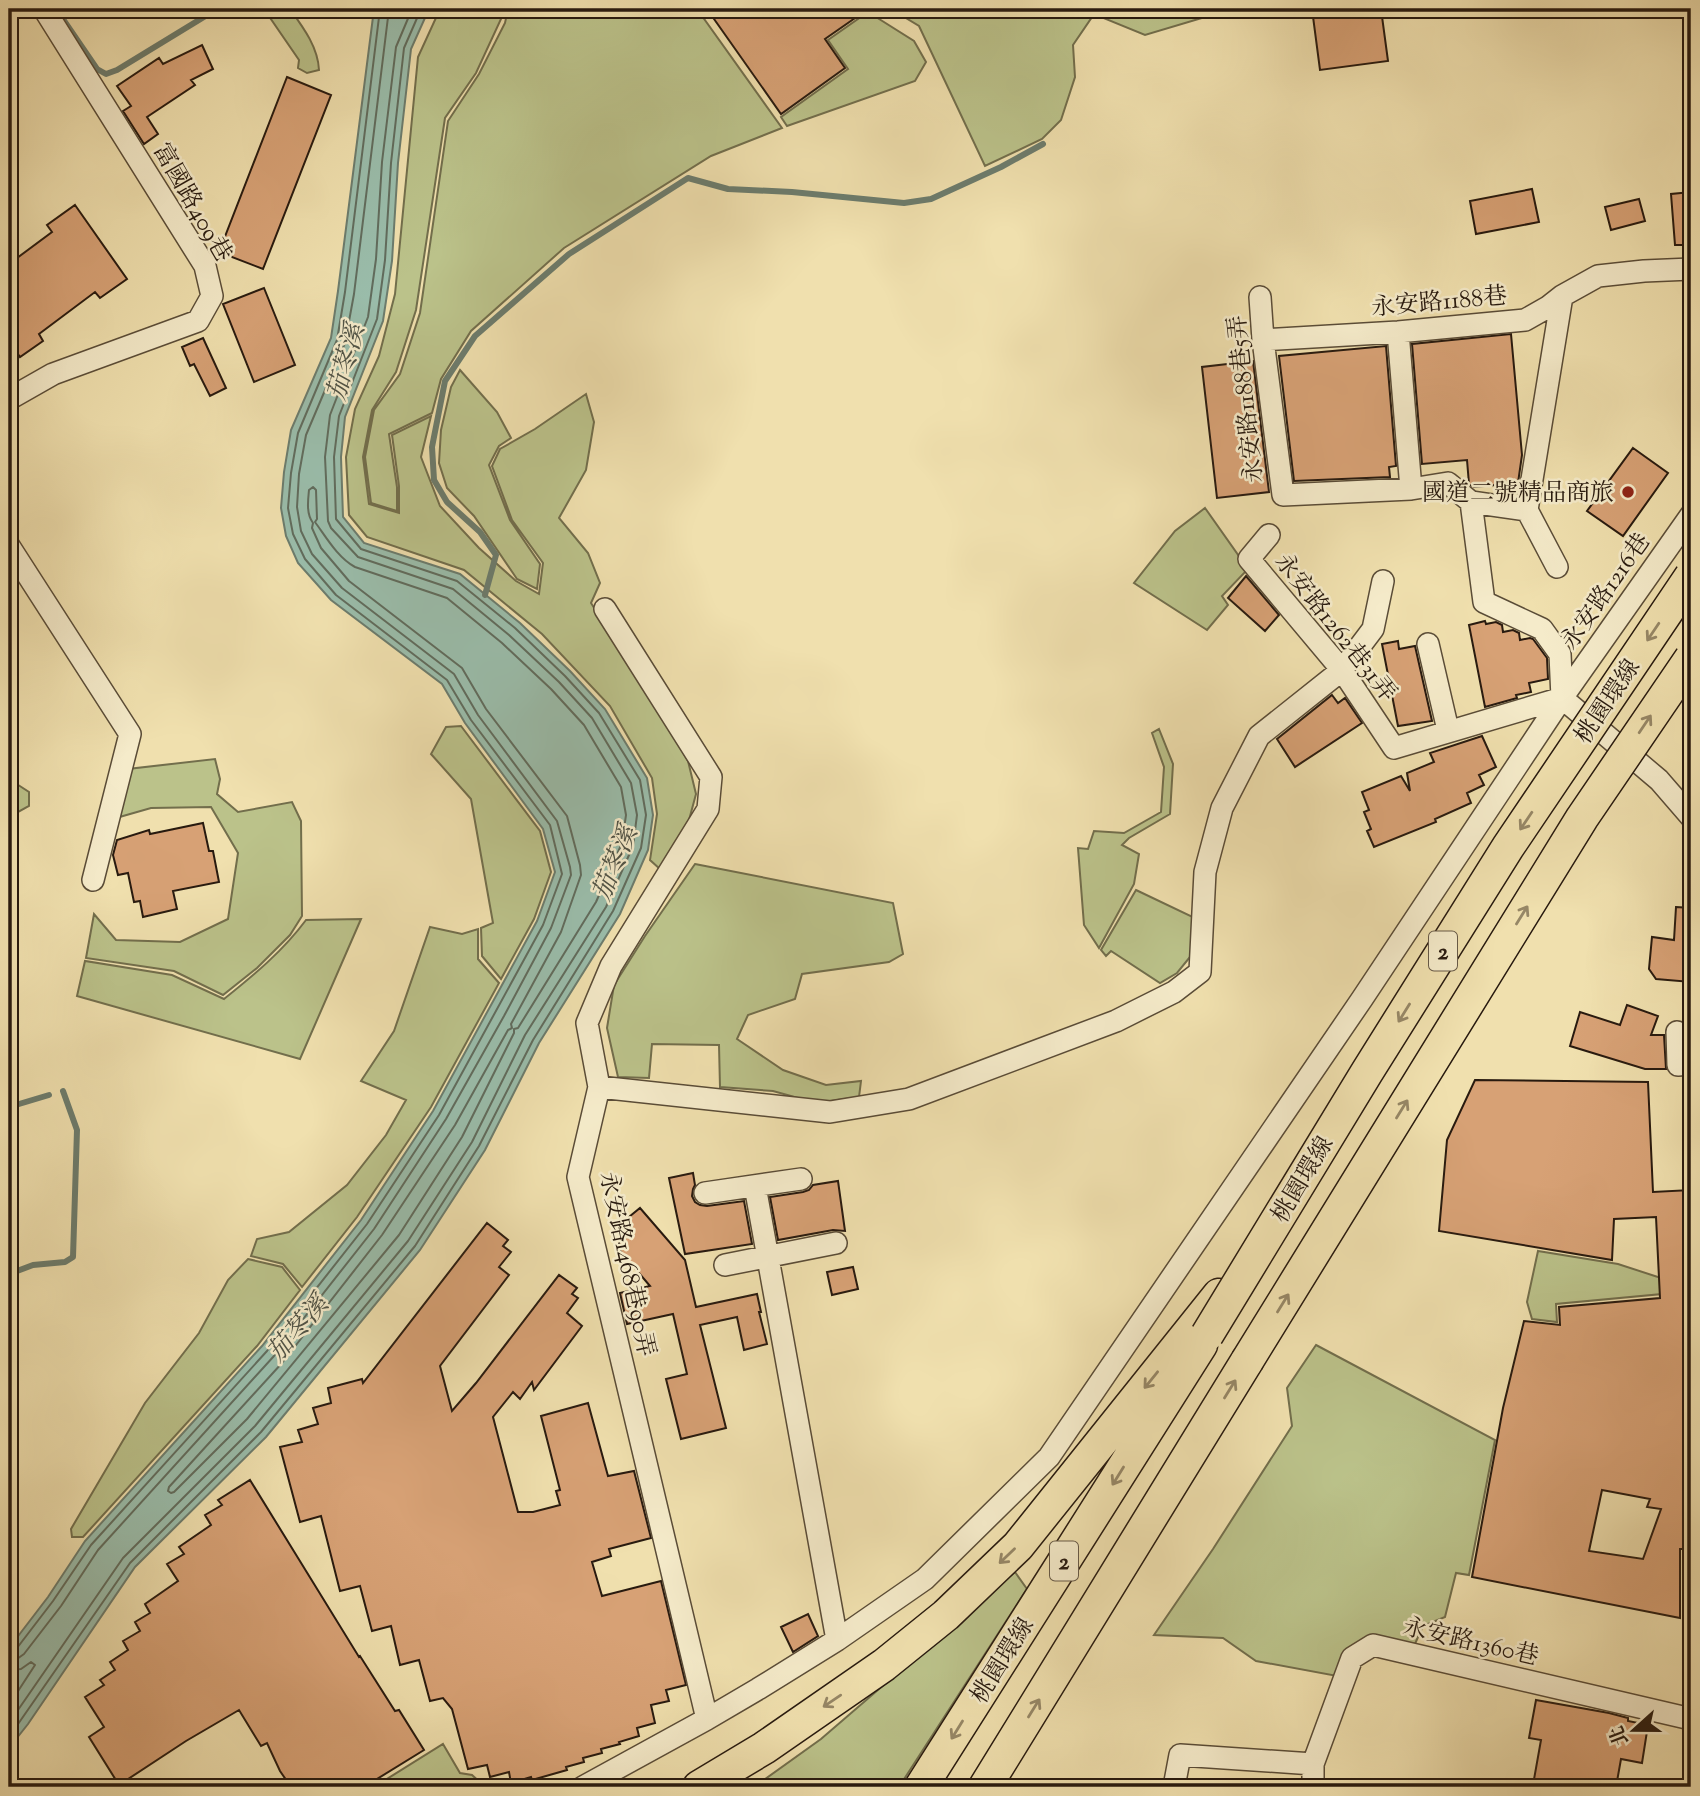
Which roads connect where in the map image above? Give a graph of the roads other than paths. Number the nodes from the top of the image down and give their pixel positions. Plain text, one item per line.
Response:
1 (44, 9) edge
2 (1691, 269) edge
3 (1562, 296) junction
4 (1260, 297) dead end
5 (1398, 332) junction
6 (1263, 340) junction
7 (9, 399) edge
8 (1411, 489) junction
9 (1471, 502) junction
10 (1527, 510) junction
11 (1691, 515) edge
12 (1269, 535) dead end
13 (9, 546) edge
14 (1557, 567) dead end
15 (1691, 576) edge
16 (1383, 581) dead end
17 (605, 609) dead end
18 (1428, 644) dead end
19 (1691, 658) edge
20 (1342, 670) junction
21 (1562, 698) junction
22 (1448, 730) junction
23 (1691, 817) edge
24 (93, 880) dead end
25 (1678, 1032) dead end
26 (1691, 1064) edge
27 (599, 1087) junction
28 (801, 1179) dead end
29 (755, 1186) junction
30 (705, 1193) dead end
31 (836, 1243) dead end
32 (767, 1258) junction
33 (724, 1265) dead end
34 (1200, 1331) junction
35 (837, 1640) junction
36 (707, 1719) junction
37 (1691, 1719) edge
38 (1313, 1764) junction
39 (583, 1787) edge
40 (699, 1787) edge
41 (921, 1787) edge
42 (985, 1787) edge
43 (1174, 1787) edge
44 (1313, 1787) edge

1 - 7 lane, 富國路409巷
2 - 3 lane, 永安路1188巷
3 - 5 lane, 永安路1188巷
3 - 10 lane
4 - 6 lane, 永安路1188巷5弄
5 - 6 lane, 永安路1188巷
5 - 8 lane
6 - 8 lane, 永安路1188巷5弄
8 - 9 lane
9 - 10 lane
9 - 21 lane
10 - 14 lane
11 - 21 lane, 永安路1216巷
12 - 20 lane, 永安路1262巷31弄
13 - 24 lane
15 -> 34 highway, 桃園環線 / 2, bridge
16 - 20 lane
17 - 27 lane, 永安路1468巷90弄
18 - 22 lane
42 -> 19 highway, 桃園環線 / 2, bridge
20 - 22 lane, 永安路1262巷31弄
20 - 27 lane
21 - 22 lane, 永安路1262巷31弄
21 - 23 lane
21 - 35 lane, 永安路1216巷
25 - 26 lane
27 - 36 lane, 永安路1468巷90弄
28 - 29 lane
29 - 30 lane
29 - 32 lane
31 - 32 lane
32 - 33 lane
32 - 35 lane
34 -> 40 highway
34 -> 41 highway, 桃園環線 / 2
35 - 36 lane, 永安路1216巷
36 - 39 lane
37 - 38 lane, 永安路1360巷
38 - 43 lane
38 - 44 lane

